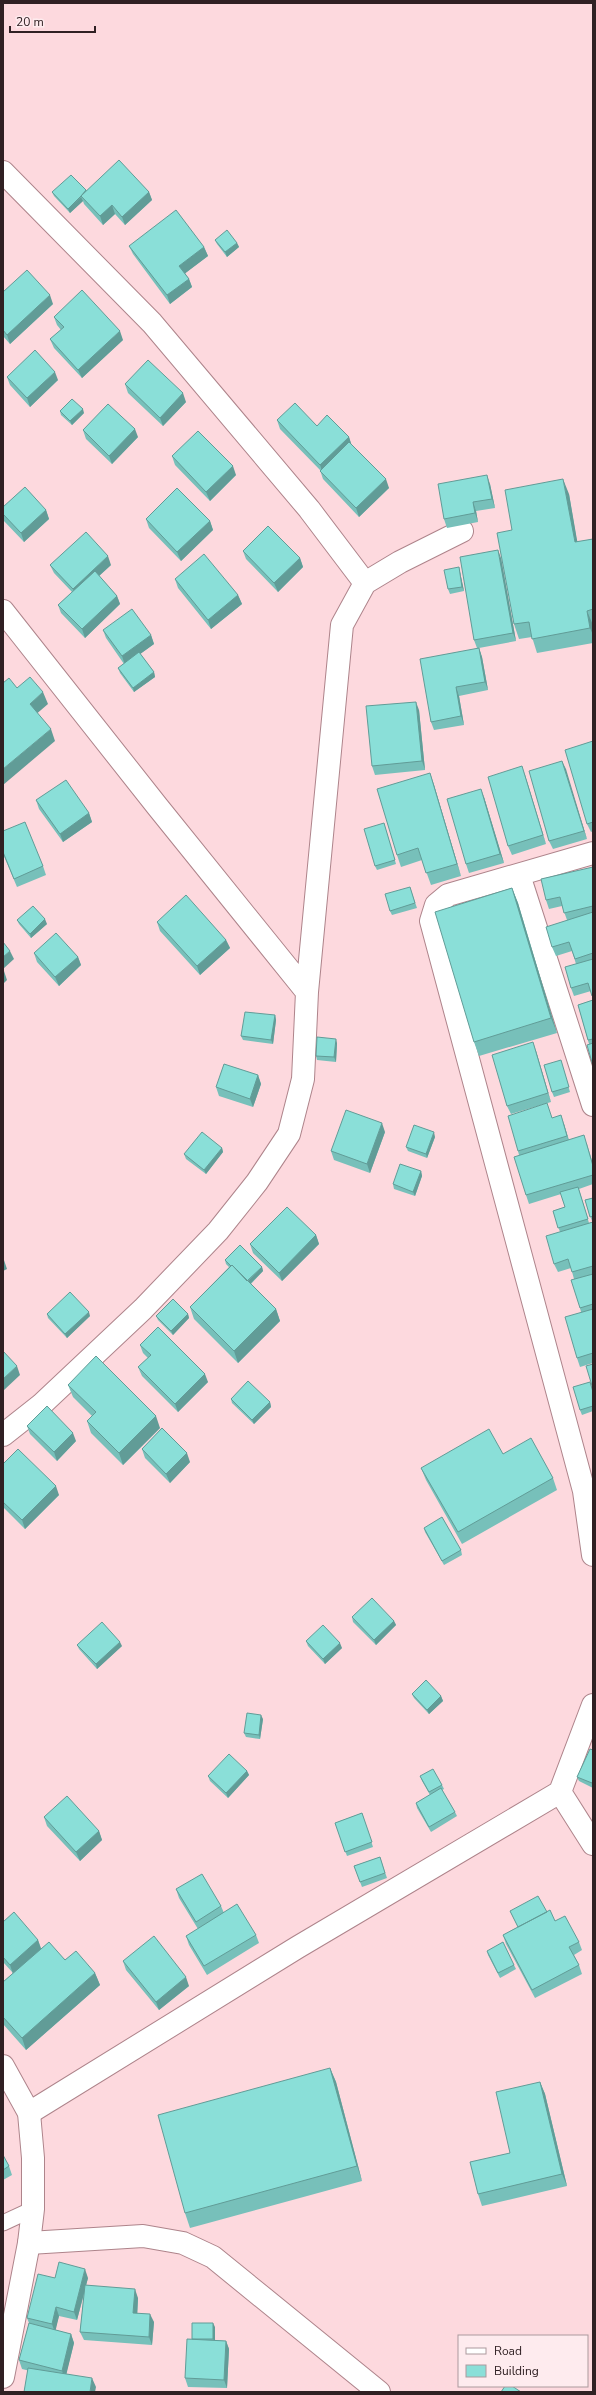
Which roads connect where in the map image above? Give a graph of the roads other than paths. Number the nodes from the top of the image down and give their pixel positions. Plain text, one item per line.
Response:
1 (3, 172) edge
2 (462, 531) dead end
3 (365, 583) junction
4 (3, 611) edge
5 (593, 853) edge
6 (520, 875) junction
7 (308, 992) junction
8 (593, 1105) edge
9 (3, 1435) edge
10 (593, 1555) edge
11 (593, 1704) edge
12 (560, 1792) junction
13 (593, 1844) edge
14 (3, 2066) edge
15 (29, 2113) junction
16 (33, 2209) junction
17 (3, 2223) edge
18 (29, 2243) junction
19 (3, 2377) edge
20 (379, 2392) edge

1 - 3 street
2 - 3 street
3 - 7 street
4 - 7 street
5 - 6 street
6 - 8 street
6 - 10 street
7 - 9 street
11 - 12 street
12 - 13 street
12 - 15 street
14 - 15 street
15 - 16 street
16 - 17 lane
16 - 18 street
18 - 19 street
18 - 20 street

